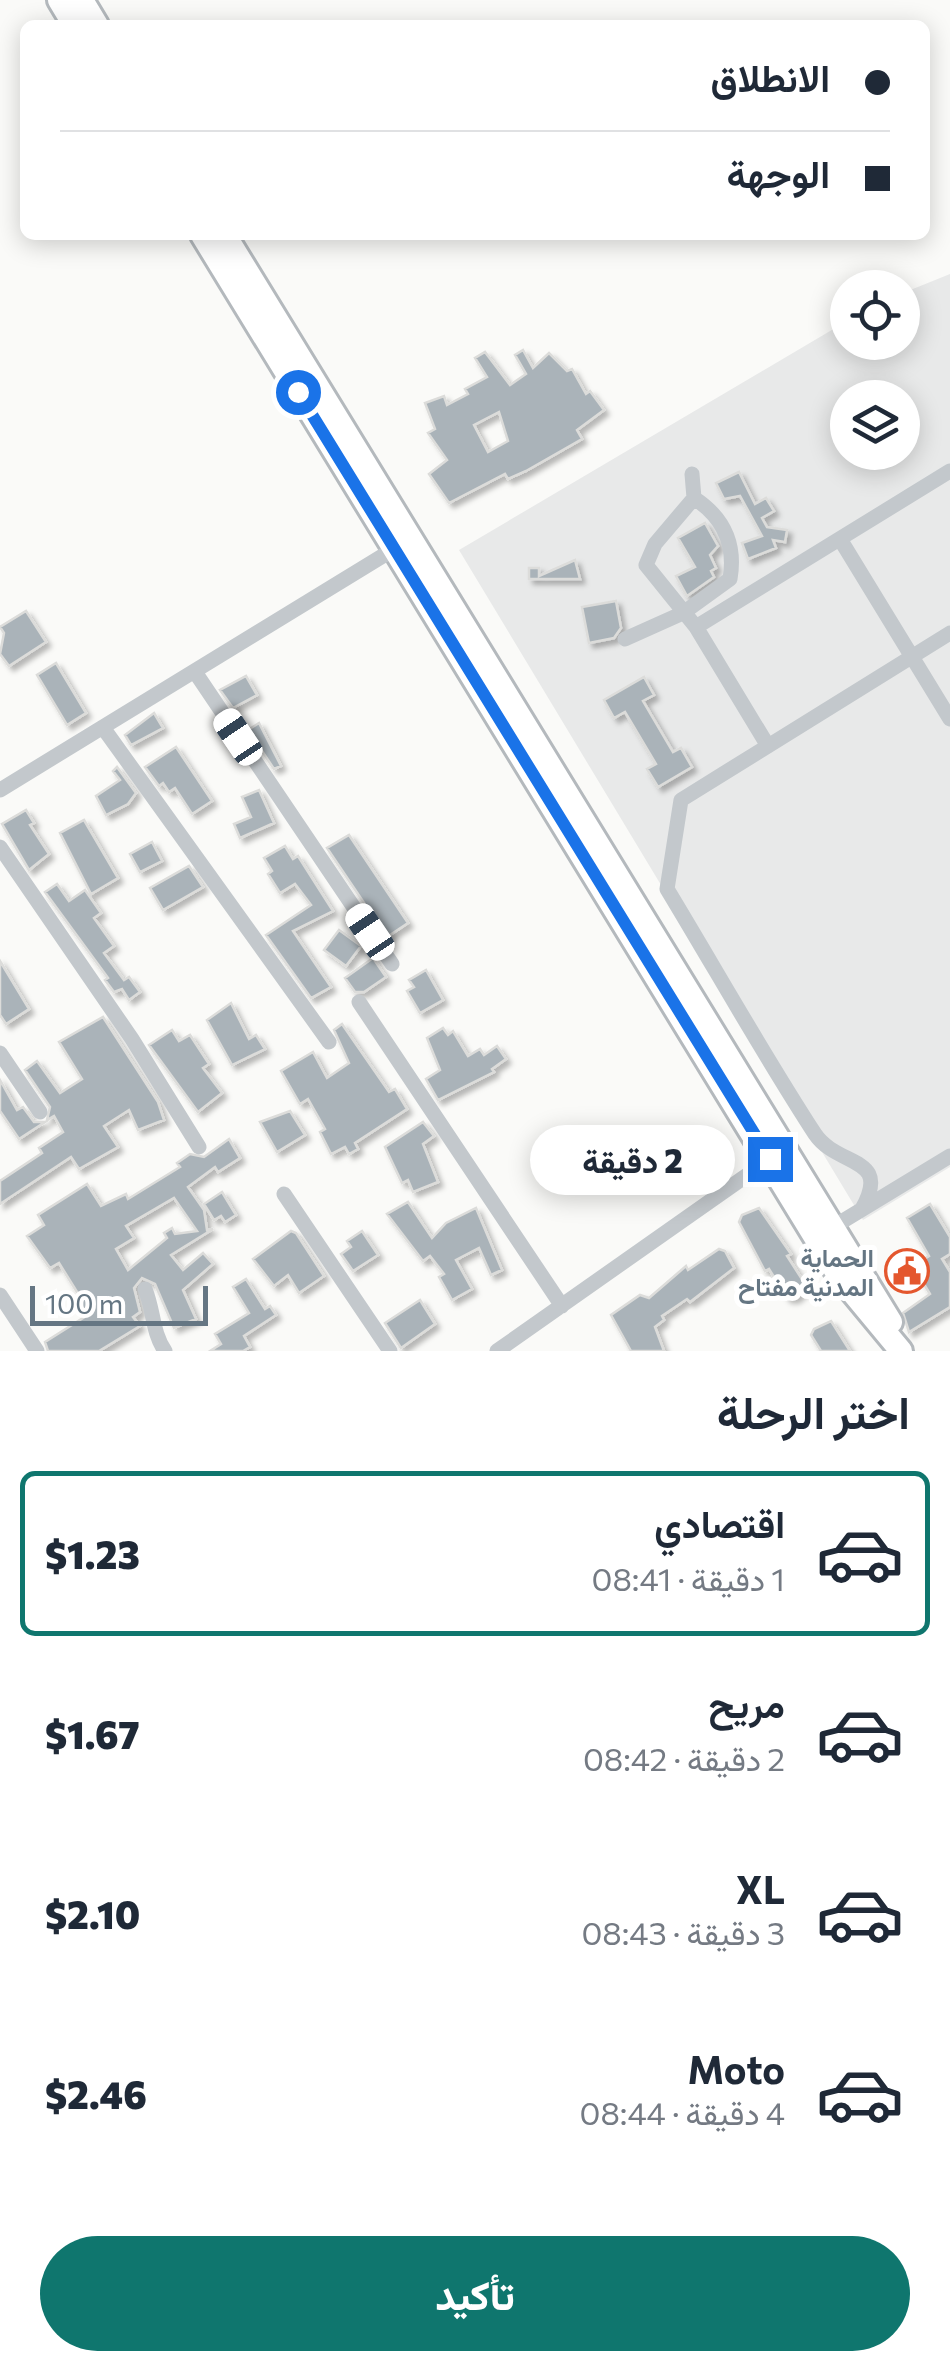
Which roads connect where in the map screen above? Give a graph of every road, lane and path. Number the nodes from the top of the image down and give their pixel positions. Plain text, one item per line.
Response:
1 (205, 240) edge
2 (229, 240) edge
3 (950, 472) edge
4 (692, 474) dead end
5 (694, 498) junction
6 (840, 539) junction
7 (394, 549) junction
8 (683, 613) junction
9 (696, 627) junction
10 (950, 633) edge
11 (624, 640) dead end
12 (912, 656) junction
13 (195, 672) junction
14 (950, 719) edge
15 (104, 729) junction
16 (768, 746) junction
17 (0, 790) edge
18 (0, 848) edge
19 (392, 964) dead end
20 (359, 1002) dead end
21 (329, 1042) dead end
22 (0, 1053) edge
23 (40, 1112) dead end
24 (200, 1147) dead end
25 (950, 1156) edge
26 (770, 1159) junction
27 (284, 1194) dead end
28 (862, 1210) junction
29 (833, 1227) junction
30 (145, 1289) dead end
31 (0, 1294) edge
32 (562, 1306) junction
33 (36, 1351) edge
34 (166, 1351) edge
35 (390, 1351) edge
36 (497, 1351) edge
37 (904, 1351) edge

1 - 7 highway
2 - 29 highway
3 - 6 street
4 - 5 street
5 - 8 street
5 - 8 street
6 - 9 street
6 - 12 street
7 - 13 street
7 - 26 highway
8 - 9 street
8 - 11 street
9 - 16 street
10 - 12 street
12 - 14 street
12 - 16 street
13 - 15 street
13 - 19 street
15 - 17 street
15 - 21 street
16 - 28 street
18 - 24 street
20 - 32 street
22 - 23 street
25 - 28 street
26 - 32 street
26 - 37 highway
27 - 35 street
28 - 29 street
29 - 37 highway
30 - 34 street
31 - 33 street
32 - 36 street

